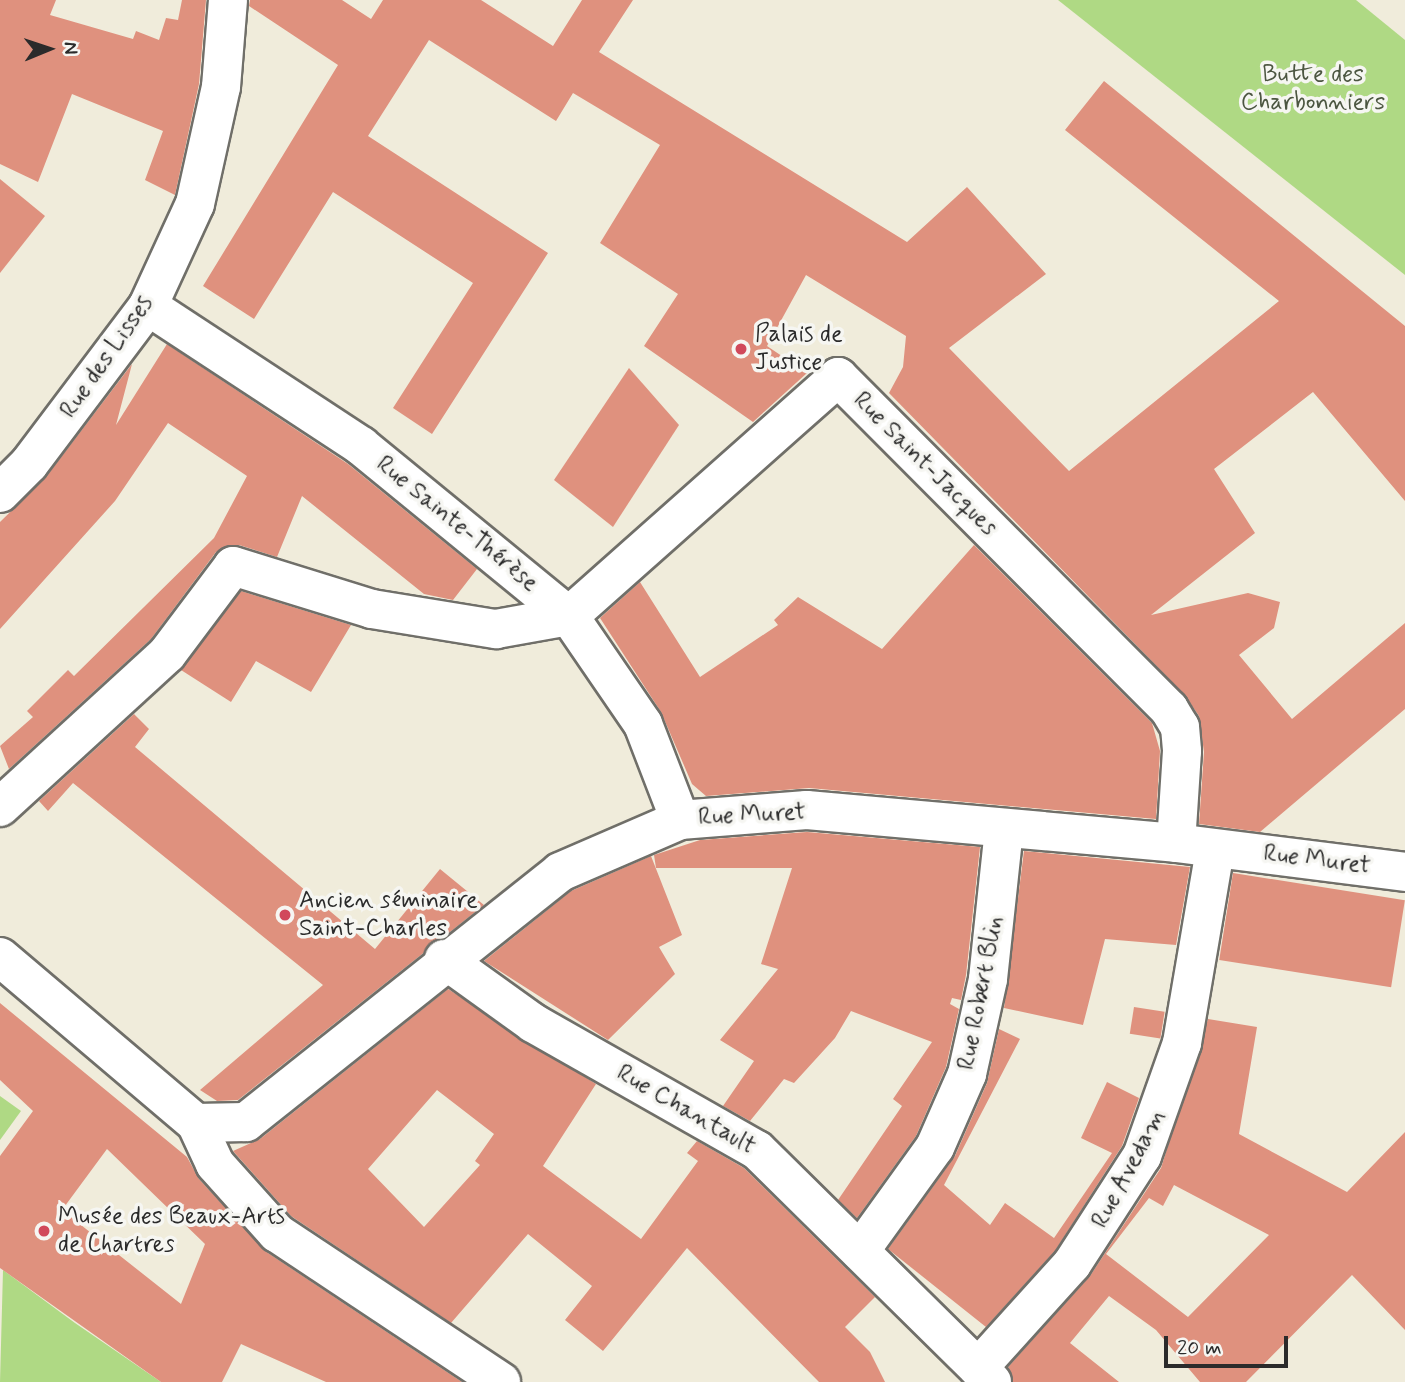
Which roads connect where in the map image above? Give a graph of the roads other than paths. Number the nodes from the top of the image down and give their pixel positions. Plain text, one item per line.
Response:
1 (228, 0) edge
2 (148, 306) junction
3 (0, 493) edge
4 (569, 616) junction
5 (0, 807) edge
6 (680, 820) junction
7 (1004, 830) junction
8 (1176, 843) junction
9 (1215, 849) junction
10 (1405, 872) edge
11 (0, 957) edge
12 (444, 959) junction
13 (195, 1123) junction
14 (860, 1251) junction
15 (985, 1375) edge
16 (501, 1382) edge

1 - 2 street, Rue des Lisses
2 - 3 street, Rue des Lisses
2 - 4 street, Rue Sainte-Thérèse
4 - 5 street
4 - 6 street, Rue Sainte-Thérèse
4 - 8 street, Rue Saint-Jacques
6 - 7 street, Rue Muret
6 - 12 street, Rue Muret
7 - 8 street, Rue Muret
7 - 14 street, Rue Robert Blin
8 - 9 street, Rue Muret
9 - 10 street, Rue Muret
9 - 15 street, Rue Avedam
11 - 13 street
12 - 13 street, Rue Muret
12 - 14 street, Rue Chantault
13 - 16 street
14 - 15 street, Rue Chantault

